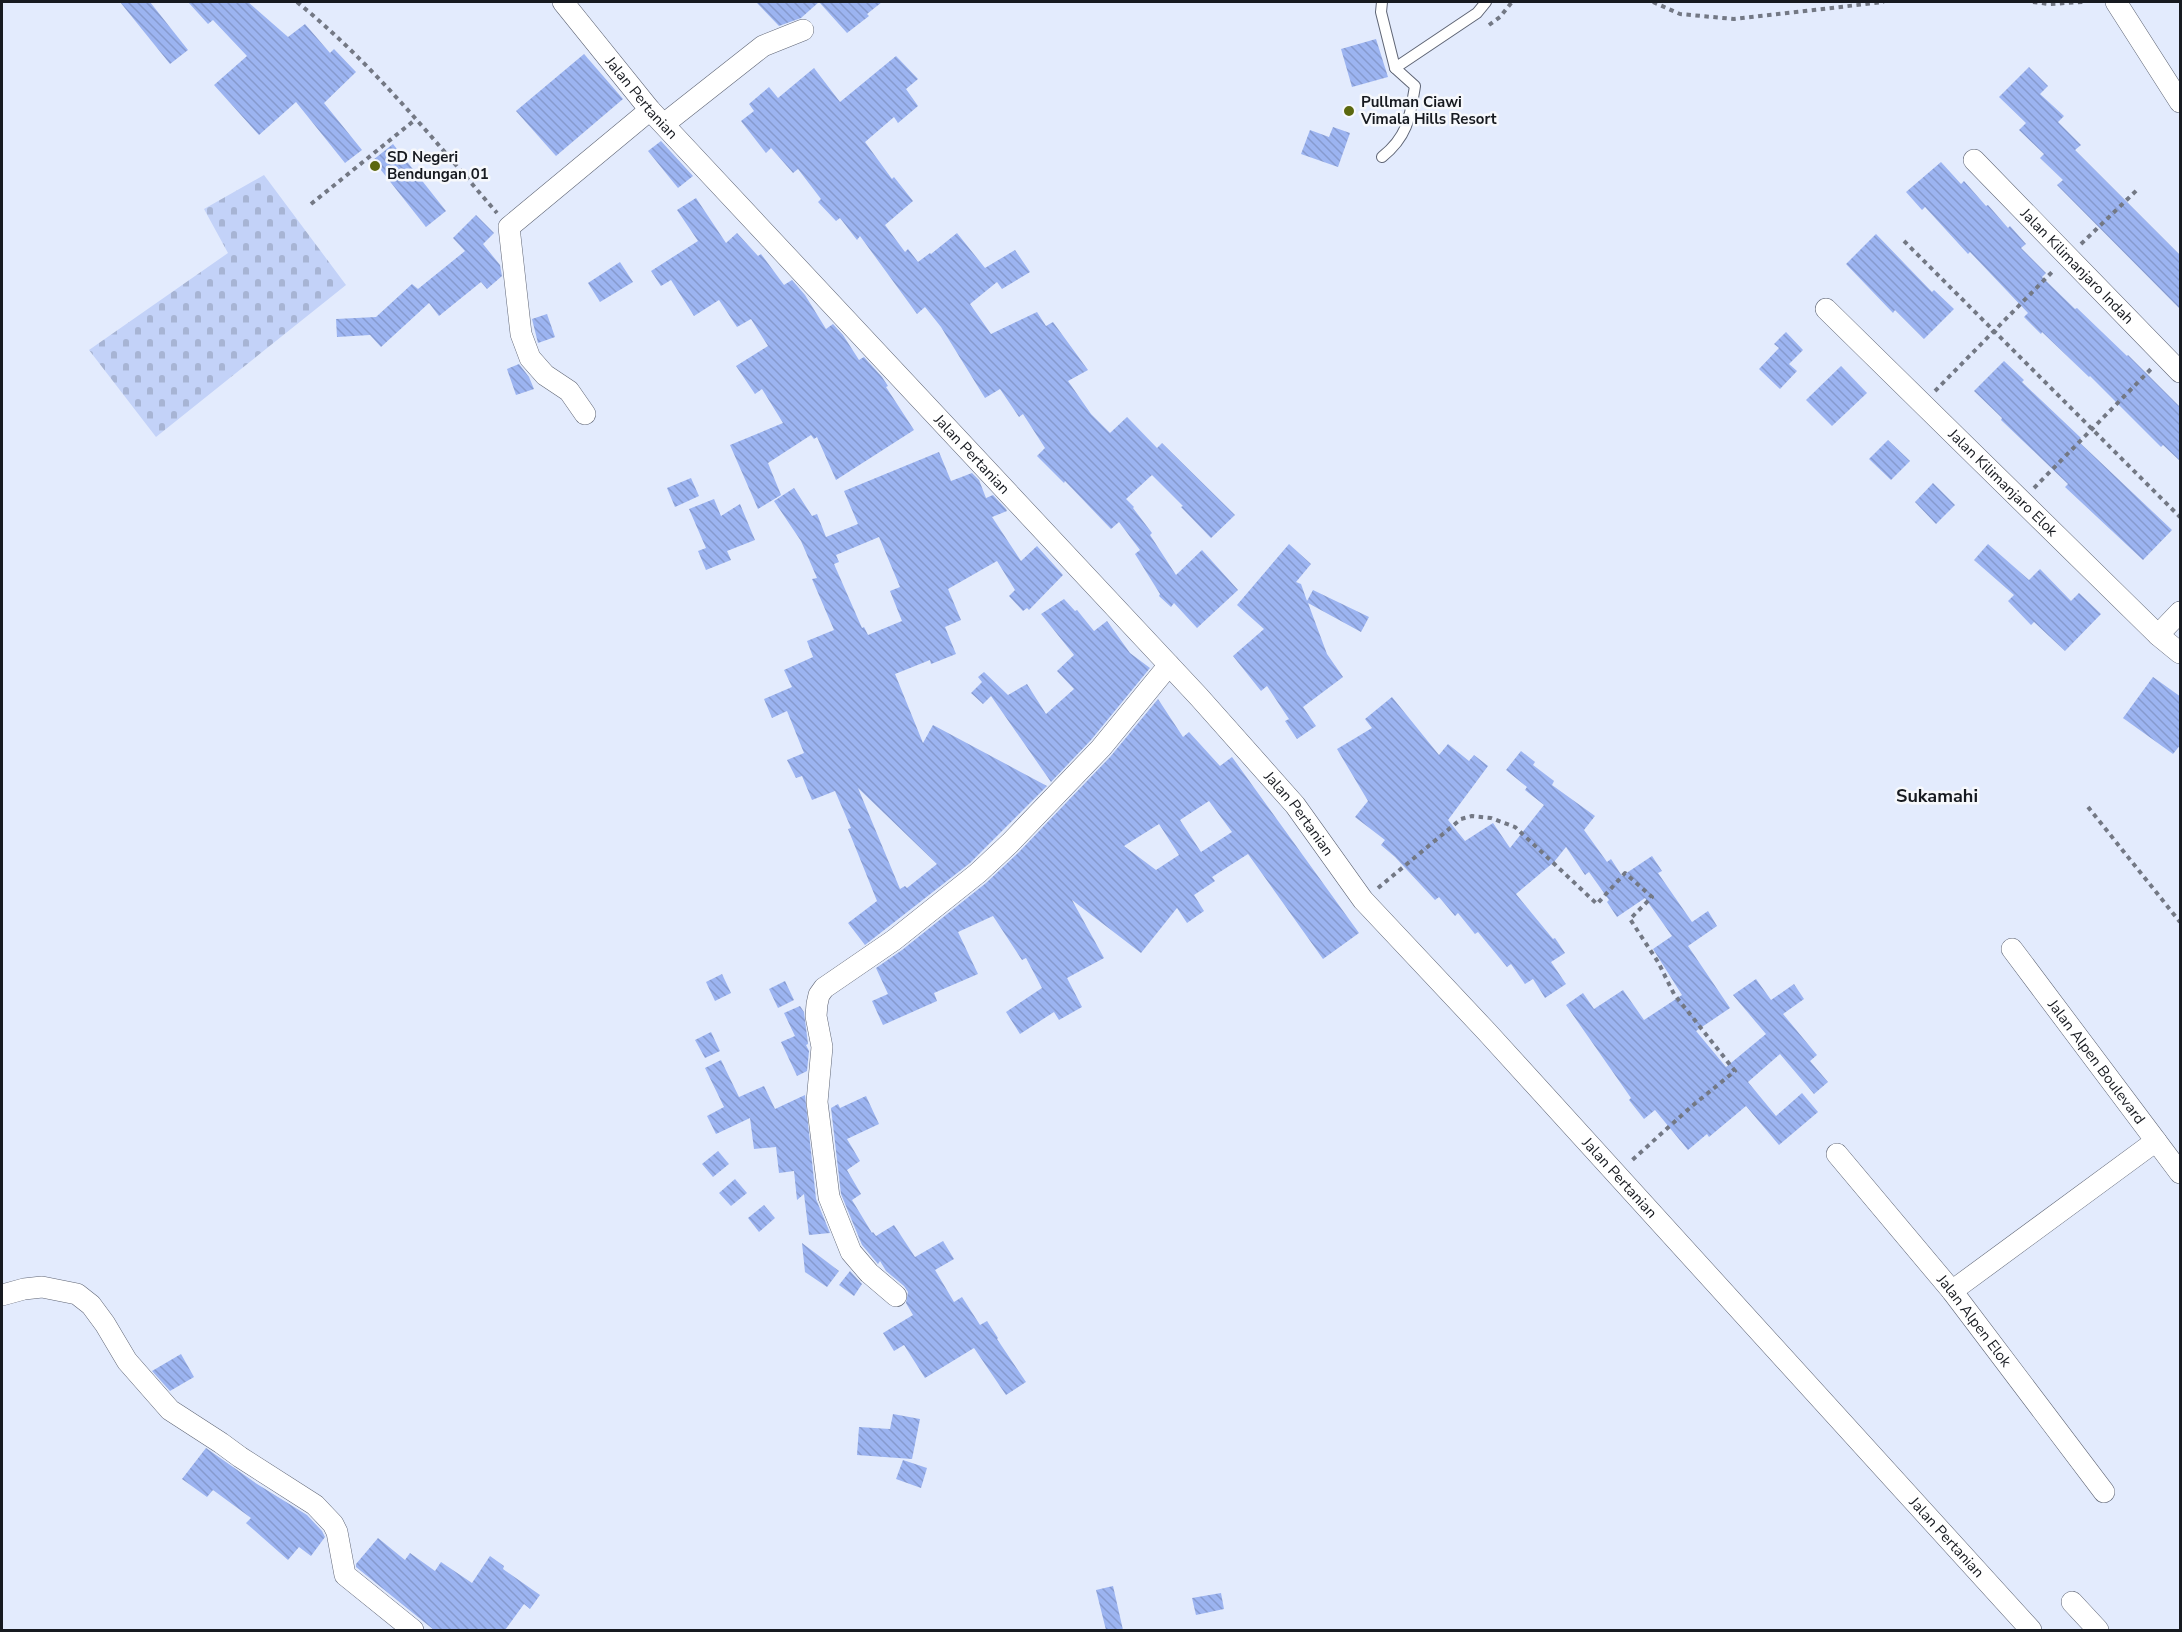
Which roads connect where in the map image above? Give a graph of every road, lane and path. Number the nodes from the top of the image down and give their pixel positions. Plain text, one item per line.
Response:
1 (297, 2) edge
2 (563, 2) edge
3 (1382, 2) edge
4 (1486, 2) edge
5 (1653, 2) edge
6 (1884, 2) edge
7 (2032, 2) edge
8 (2084, 2) edge
9 (2116, 2) edge
10 (803, 30) dead end
11 (1395, 68) junction
12 (2180, 99) edge
13 (657, 117) junction
14 (416, 119) junction
15 (1382, 157) dead end
16 (1974, 160) dead end
17 (2139, 188) dead end
18 (311, 204) dead end
19 (509, 227) junction
20 (1904, 241) dead end
21 (2067, 257) junction
22 (1826, 309) dead end
23 (1995, 330) junction
24 (2164, 356) junction
25 (2181, 372) edge
26 (1923, 403) junction
27 (585, 414) dead end
28 (2093, 428) junction
29 (2021, 501) junction
30 (2181, 518) edge
31 (2181, 612) edge
32 (2158, 635) junction
33 (2181, 653) edge
34 (1169, 665) junction
35 (2088, 807) dead end
36 (1363, 900) junction
37 (2181, 922) edge
38 (2012, 950) dead end
39 (2156, 1141) junction
40 (1837, 1154) dead end
41 (2181, 1173) edge
42 (1617, 1174) junction
43 (1952, 1291) junction
44 (2, 1294) edge
45 (896, 1296) dead end
46 (2104, 1492) dead end
47 (2072, 1602) dead end
48 (413, 1630) edge
49 (2031, 1630) edge
50 (2098, 1630) edge

1 - 14 path
2 - 13 street, Jalan Pertanian
3 - 11 lane
4 - 11 lane
5 - 6 path
7 - 8 path
9 - 12 street
10 - 13 street
11 - 15 lane
13 - 19 street
13 - 34 street, Jalan Pertanian
14 - 18 path
14 - 19 path
16 - 21 street, Jalan Kilimanjaro Indah
17 - 21 path
19 - 27 street
20 - 23 path
21 - 23 path
21 - 24 street, Jalan Kilimanjaro Indah
22 - 26 street, Jalan Kilimanjaro Elok
23 - 26 path
23 - 28 path
24 - 25 street, Jalan Kilimanjaro Indah
24 - 28 path
26 - 29 street, Jalan Kilimanjaro Elok
28 - 29 path
28 - 30 path
29 - 32 street, Jalan Kilimanjaro Elok
31 - 32 street
32 - 33 street, Jalan Kilimanjaro Elok
34 - 36 street, Jalan Pertanian
34 - 45 street
35 - 37 path
36 - 42 street, Jalan Pertanian
36 - 42 path
38 - 39 street, Jalan Alpen Boulevard
39 - 41 street, Jalan Alpen Boulevard
39 - 43 street
40 - 43 street, Jalan Alpen Elok
42 - 49 street, Jalan Pertanian
43 - 46 street, Jalan Alpen Elok
44 - 48 street
47 - 50 street

